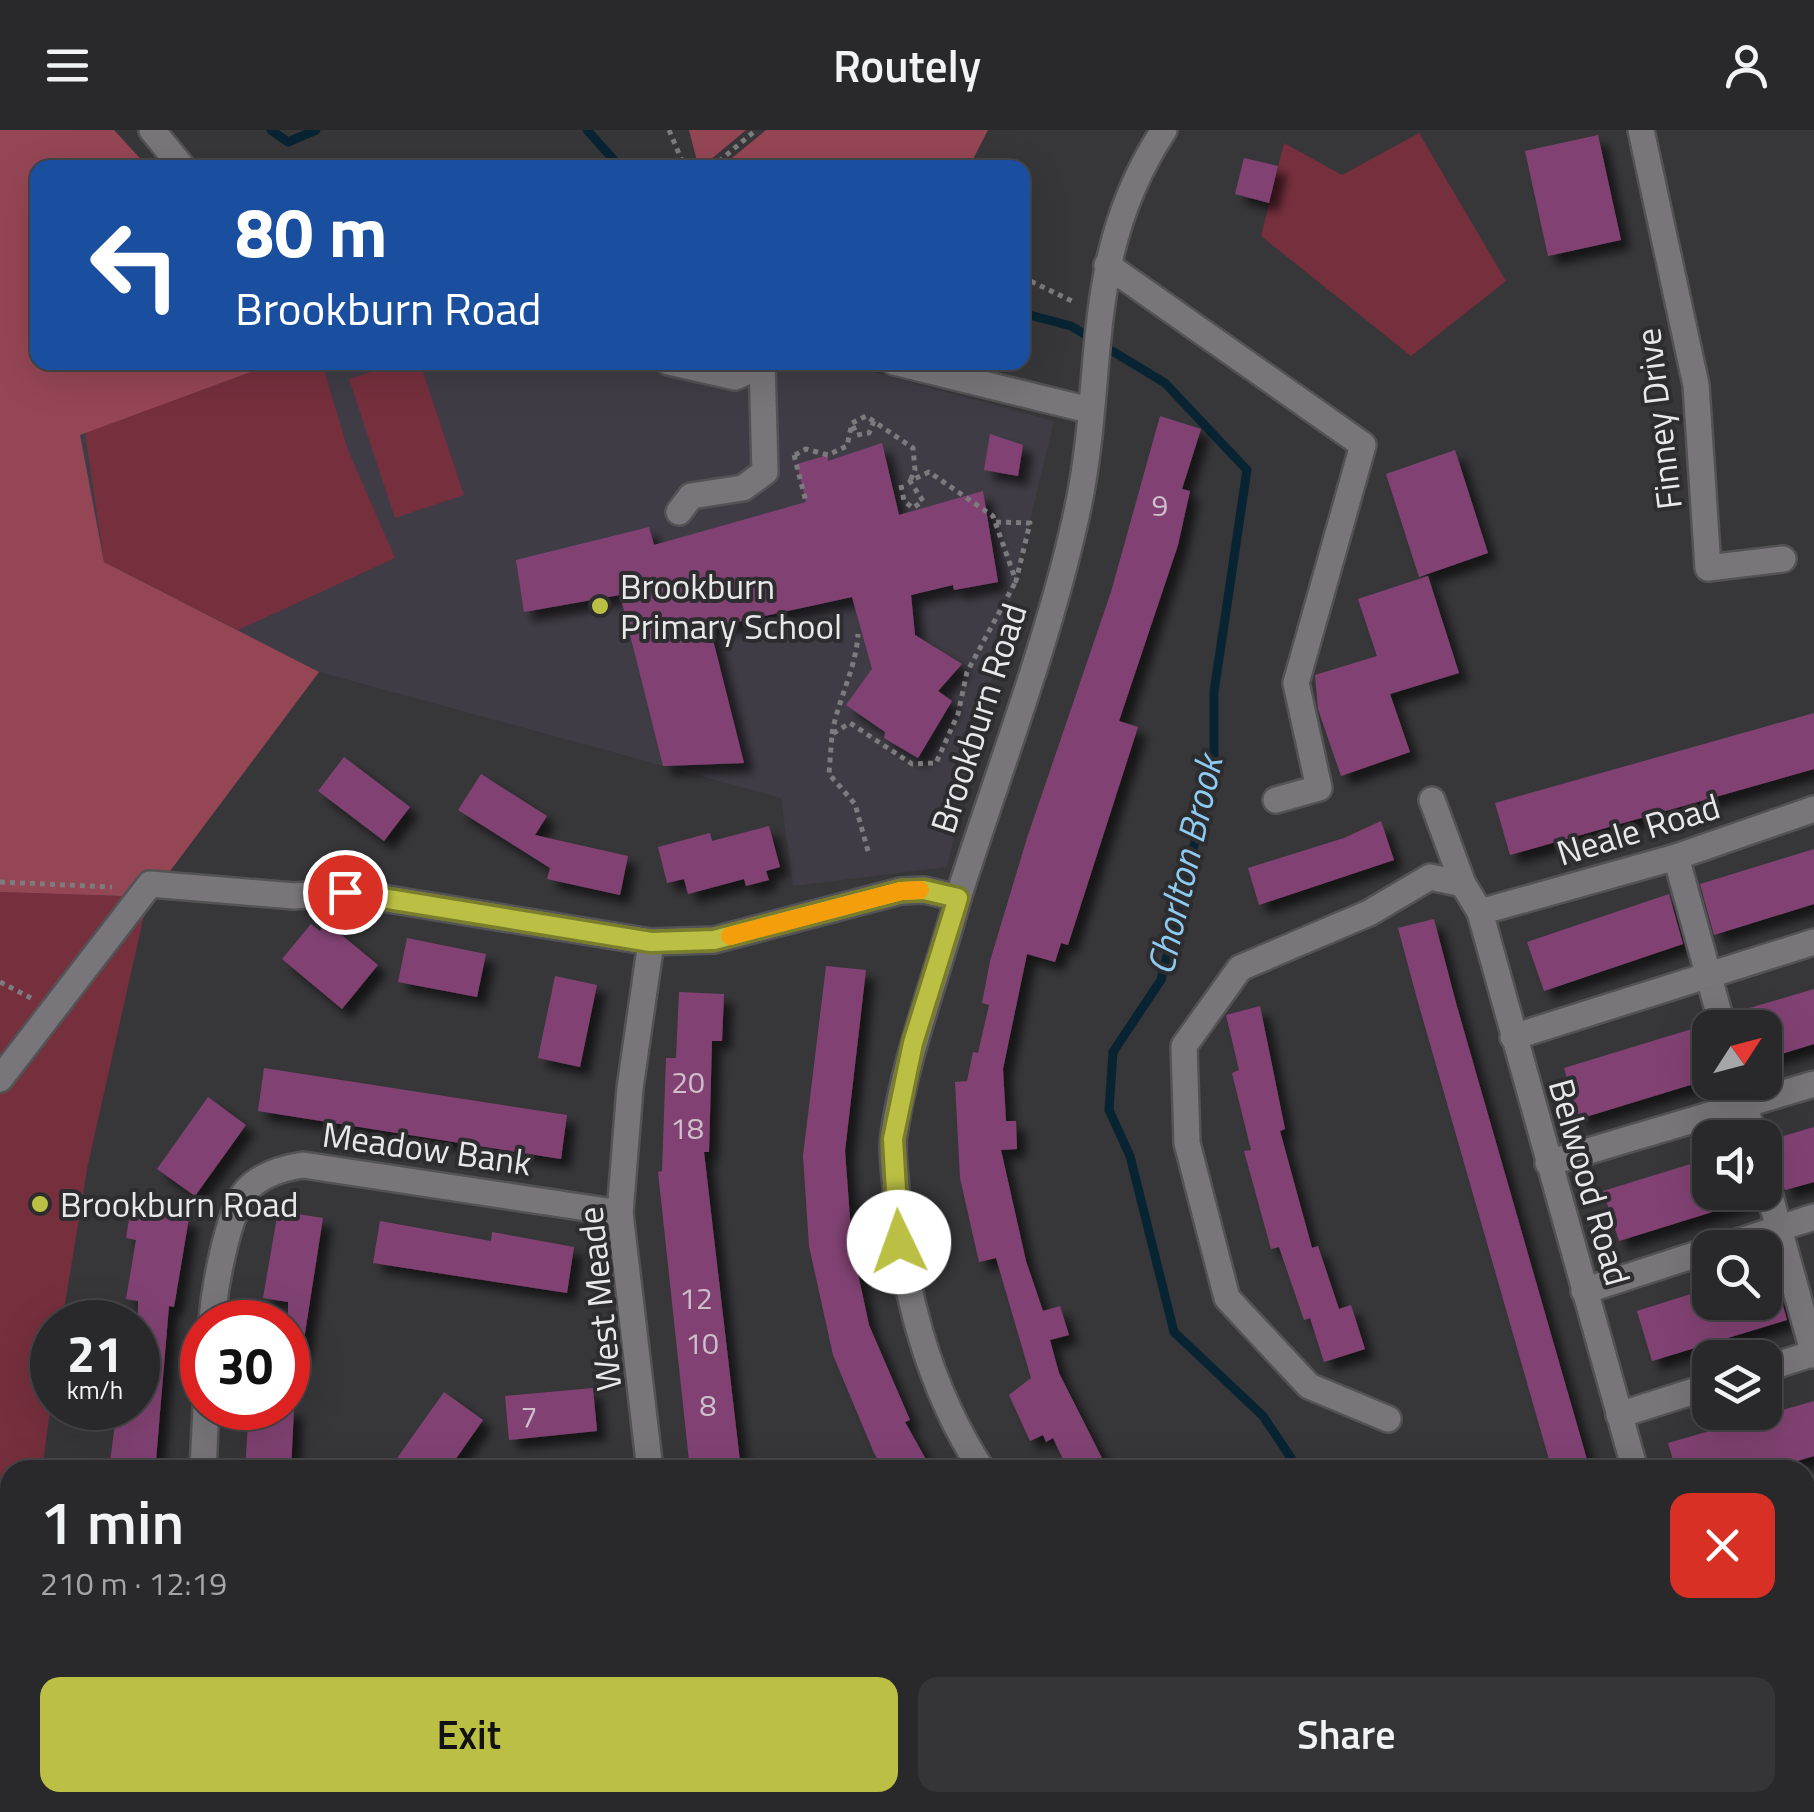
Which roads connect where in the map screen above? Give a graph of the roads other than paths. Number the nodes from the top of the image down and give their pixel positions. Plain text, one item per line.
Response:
1 (152, 130) edge
2 (1164, 130) edge
3 (1641, 130) edge
4 (176, 160) edge
5 (1107, 265) junction
6 (706, 370) edge
7 (748, 370) edge
8 (761, 370) edge
9 (927, 370) edge
10 (1090, 410) junction
11 (680, 512) dead end
12 (1784, 559) dead end
13 (1276, 800) dead end
14 (1432, 800) dead end
15 (1814, 809) edge
16 (1676, 857) junction
17 (1463, 884) junction
18 (958, 898) junction
19 (1480, 912) junction
20 (651, 942) junction
21 (1814, 942) edge
22 (1708, 975) junction
23 (1718, 1010) edge
24 (1513, 1036) junction
25 (0, 1079) edge
26 (1814, 1084) edge
27 (1782, 1088) edge
28 (1725, 1100) edge
29 (1548, 1162) junction
30 (1774, 1210) edge
31 (620, 1213) junction
32 (1814, 1217) edge
33 (1779, 1228) junction
34 (1773, 1230) edge
35 (1692, 1256) edge
36 (1584, 1290) junction
37 (216, 1300) edge
38 (1814, 1354) edge
39 (1782, 1364) edge
40 (1692, 1392) edge
41 (1619, 1415) junction
42 (1388, 1419) dead end
43 (205, 1430) edge
44 (203, 1460) edge
45 (649, 1460) edge
46 (975, 1460) edge
47 (1632, 1460) edge

1 - 4 street
2 - 5 street, Brookburn Road
3 - 12 street, Finney Drive
5 - 10 street, Brookburn Road
5 - 13 street
6 - 7 street
8 - 11 street
9 - 10 street
10 - 18 street, Brookburn Road
14 - 17 street, Belwood Road
15 - 16 street, Neale Road
16 - 19 street, Neale Road
16 - 22 street
17 - 19 street, Belwood Road
17 - 42 street
18 - 20 street
18 - 46 street, Brookburn Road
19 - 24 street, Belwood Road
20 - 25 street
20 - 31 street, West Meade
21 - 22 street
22 - 23 street
22 - 24 street
24 - 29 street, Belwood Road
26 - 27 street
28 - 29 street
29 - 36 street, Belwood Road
30 - 33 street
31 - 37 street, Meadow Bank
31 - 45 street, West Meade
32 - 33 street
33 - 34 street
33 - 38 street
35 - 36 street
36 - 41 street, Belwood Road
38 - 39 street
40 - 41 street
41 - 47 street, Belwood Road
43 - 44 street

